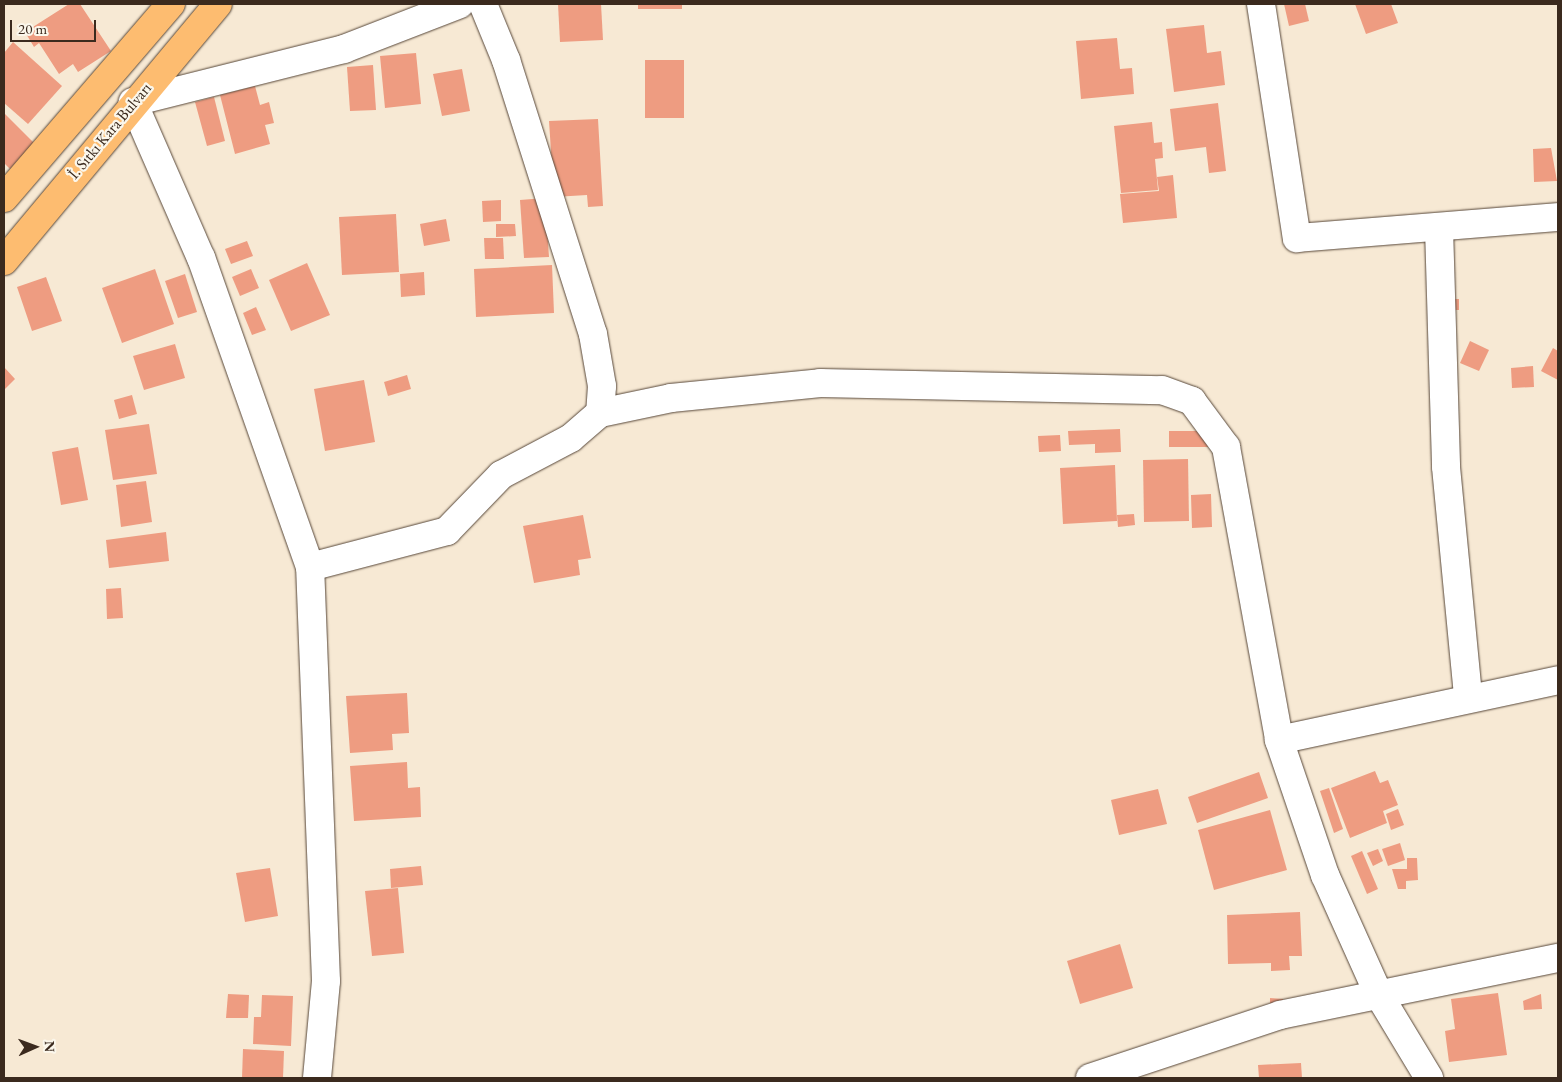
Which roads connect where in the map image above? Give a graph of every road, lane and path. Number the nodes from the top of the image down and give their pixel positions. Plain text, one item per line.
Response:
1 (170, 4) edge
2 (218, 4) edge
3 (460, 4) edge
4 (483, 4) edge
5 (1261, 4) edge
6 (133, 102) junction
7 (4, 198) edge
8 (1558, 217) edge
9 (1439, 228) junction
10 (4, 261) edge
11 (600, 413) junction
12 (310, 567) junction
13 (1558, 680) edge
14 (1468, 696) junction
15 (1278, 740) junction
16 (1558, 958) edge
17 (1379, 995) junction
18 (317, 1078) edge
19 (1090, 1078) edge
20 (1429, 1078) edge

1 - 7 main road
2 - 6 main road, İ. Sıtkı Kara Bulvarı
3 - 6 street
4 - 11 street
5 - 9 street
6 - 10 main road, İ. Sıtkı Kara Bulvarı
6 - 12 street
8 - 9 street
9 - 14 street
11 - 12 street
11 - 15 street
12 - 18 street
13 - 14 street
14 - 15 street
15 - 17 street
16 - 17 street
17 - 19 street
17 - 20 street

